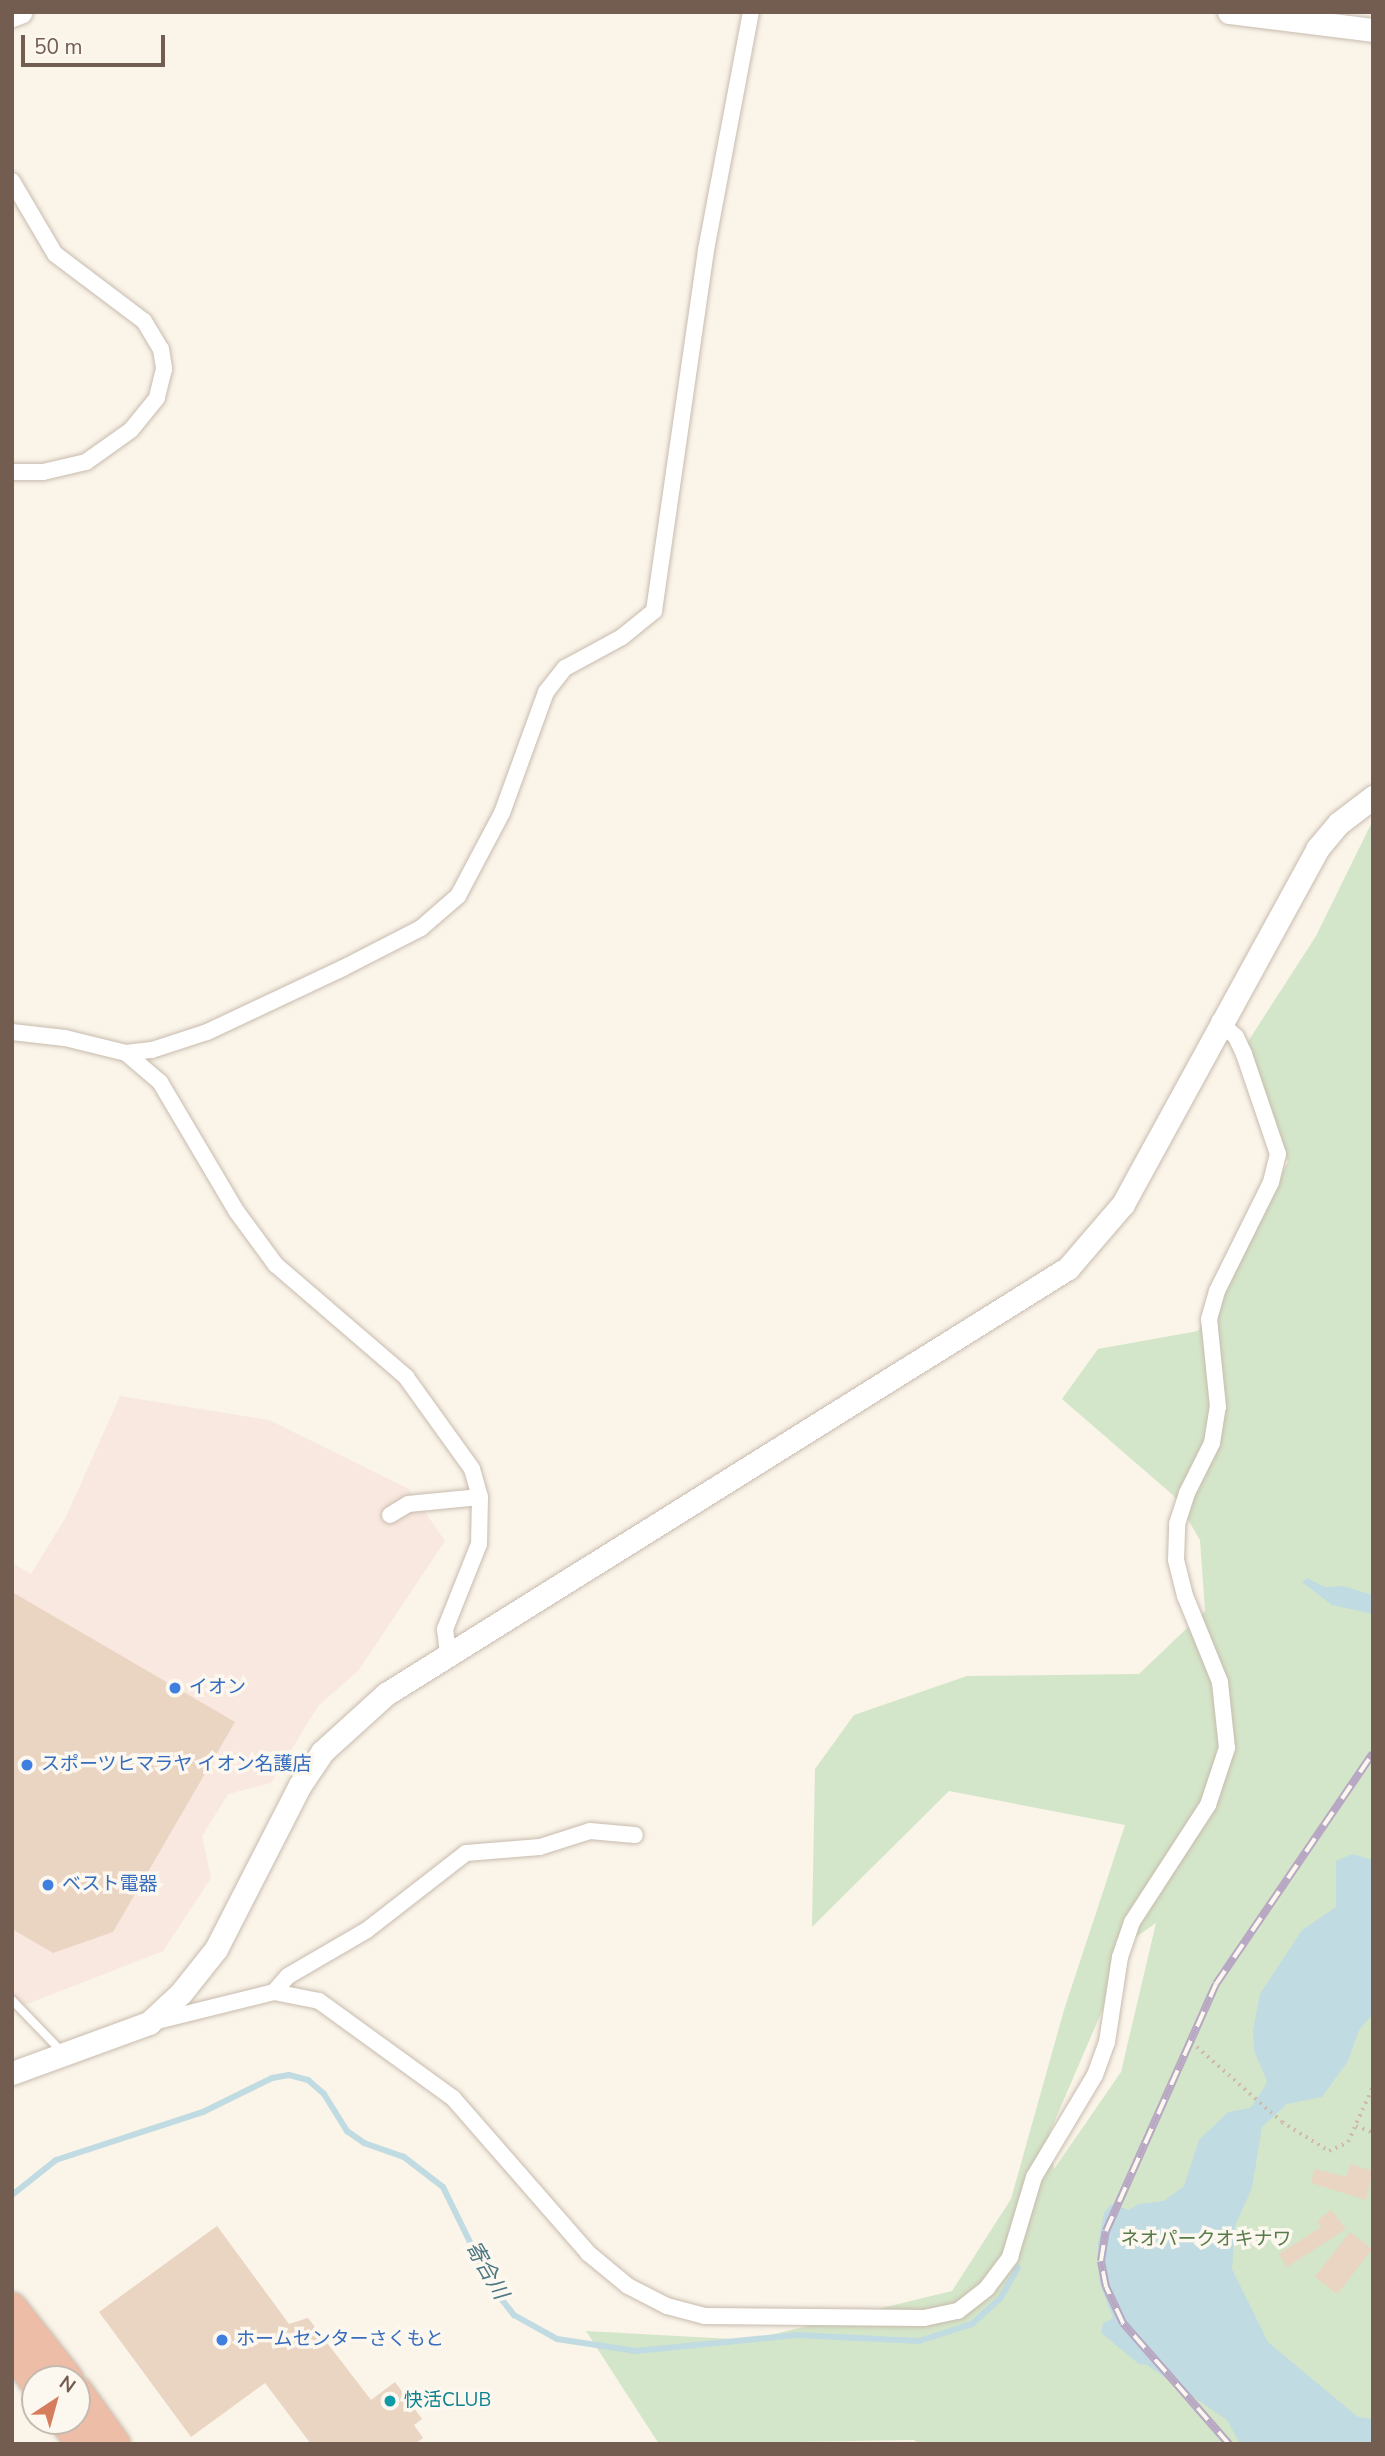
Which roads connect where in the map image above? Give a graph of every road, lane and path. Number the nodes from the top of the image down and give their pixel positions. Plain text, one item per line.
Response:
1 (20, 12) edge
2 (751, 12) edge
3 (1229, 12) edge
4 (12, 15) edge
5 (1373, 30) edge
6 (12, 181) edge
7 (12, 472) edge
8 (1373, 797) edge
9 (1219, 1021) junction
10 (12, 1032) edge
11 (126, 1053) junction
12 (481, 1497) junction
13 (390, 1515) dead end
14 (448, 1653) junction
15 (635, 1835) dead end
16 (274, 1992) junction
17 (12, 2000) edge
18 (149, 2023) junction
19 (1198, 2047) dead end
20 (63, 2053) junction
21 (12, 2073) edge
22 (1373, 2086) edge
23 (1356, 2126) junction
24 (1373, 2133) edge
25 (12, 2308) edge
26 (12, 2351) edge
27 (23, 2365) edge
28 (57, 2365) edge
29 (91, 2411) edge
30 (115, 2444) edge

1 - 4 street
2 - 11 street
3 - 5 street
6 - 7 street
8 - 9 street
9 - 14 street
9 - 16 street
10 - 11 street
11 - 12 street
12 - 13 street
12 - 14 street
14 - 18 street
15 - 16 street
16 - 18 street
17 - 20 lane
18 - 20 street
19 - 23 path
20 - 21 street
22 - 23 path
23 - 24 path
25 - 28 highway
26 - 27 highway
29 - 30 highway

